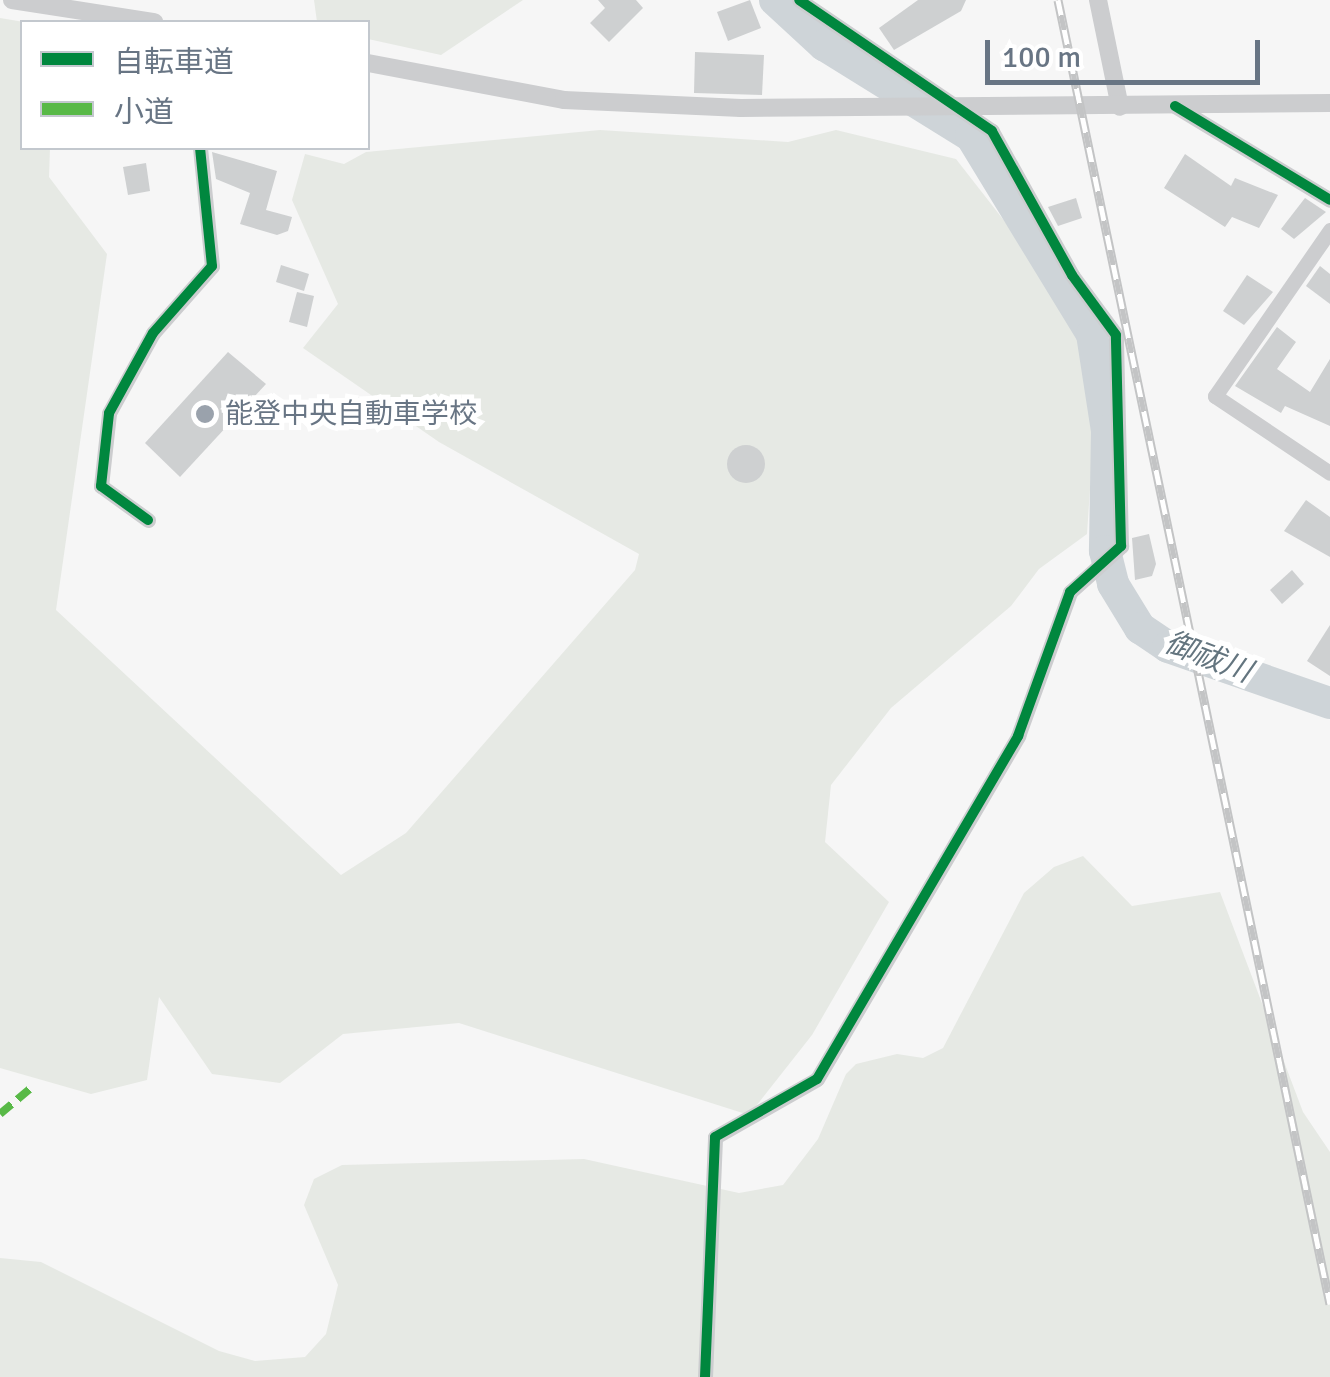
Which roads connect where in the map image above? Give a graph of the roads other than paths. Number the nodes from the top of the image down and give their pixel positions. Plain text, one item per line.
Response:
1 (12, 0) edge
2 (798, 0) edge
3 (1098, 0) edge
4 (141, 20) edge
5 (370, 63) edge
6 (1330, 103) edge
7 (1175, 106) junction
8 (963, 107) junction
9 (1120, 107) junction
10 (200, 150) edge
11 (1330, 200) edge
12 (1330, 230) edge
13 (1330, 472) edge
14 (148, 520) dead end
15 (705, 1377) edge

1 - 4 street
2 - 8 street
3 - 9 street
5 - 8 street
6 - 7 street
7 - 9 street
7 - 11 street
8 - 9 street
8 - 15 street
10 - 14 street
12 - 13 street

